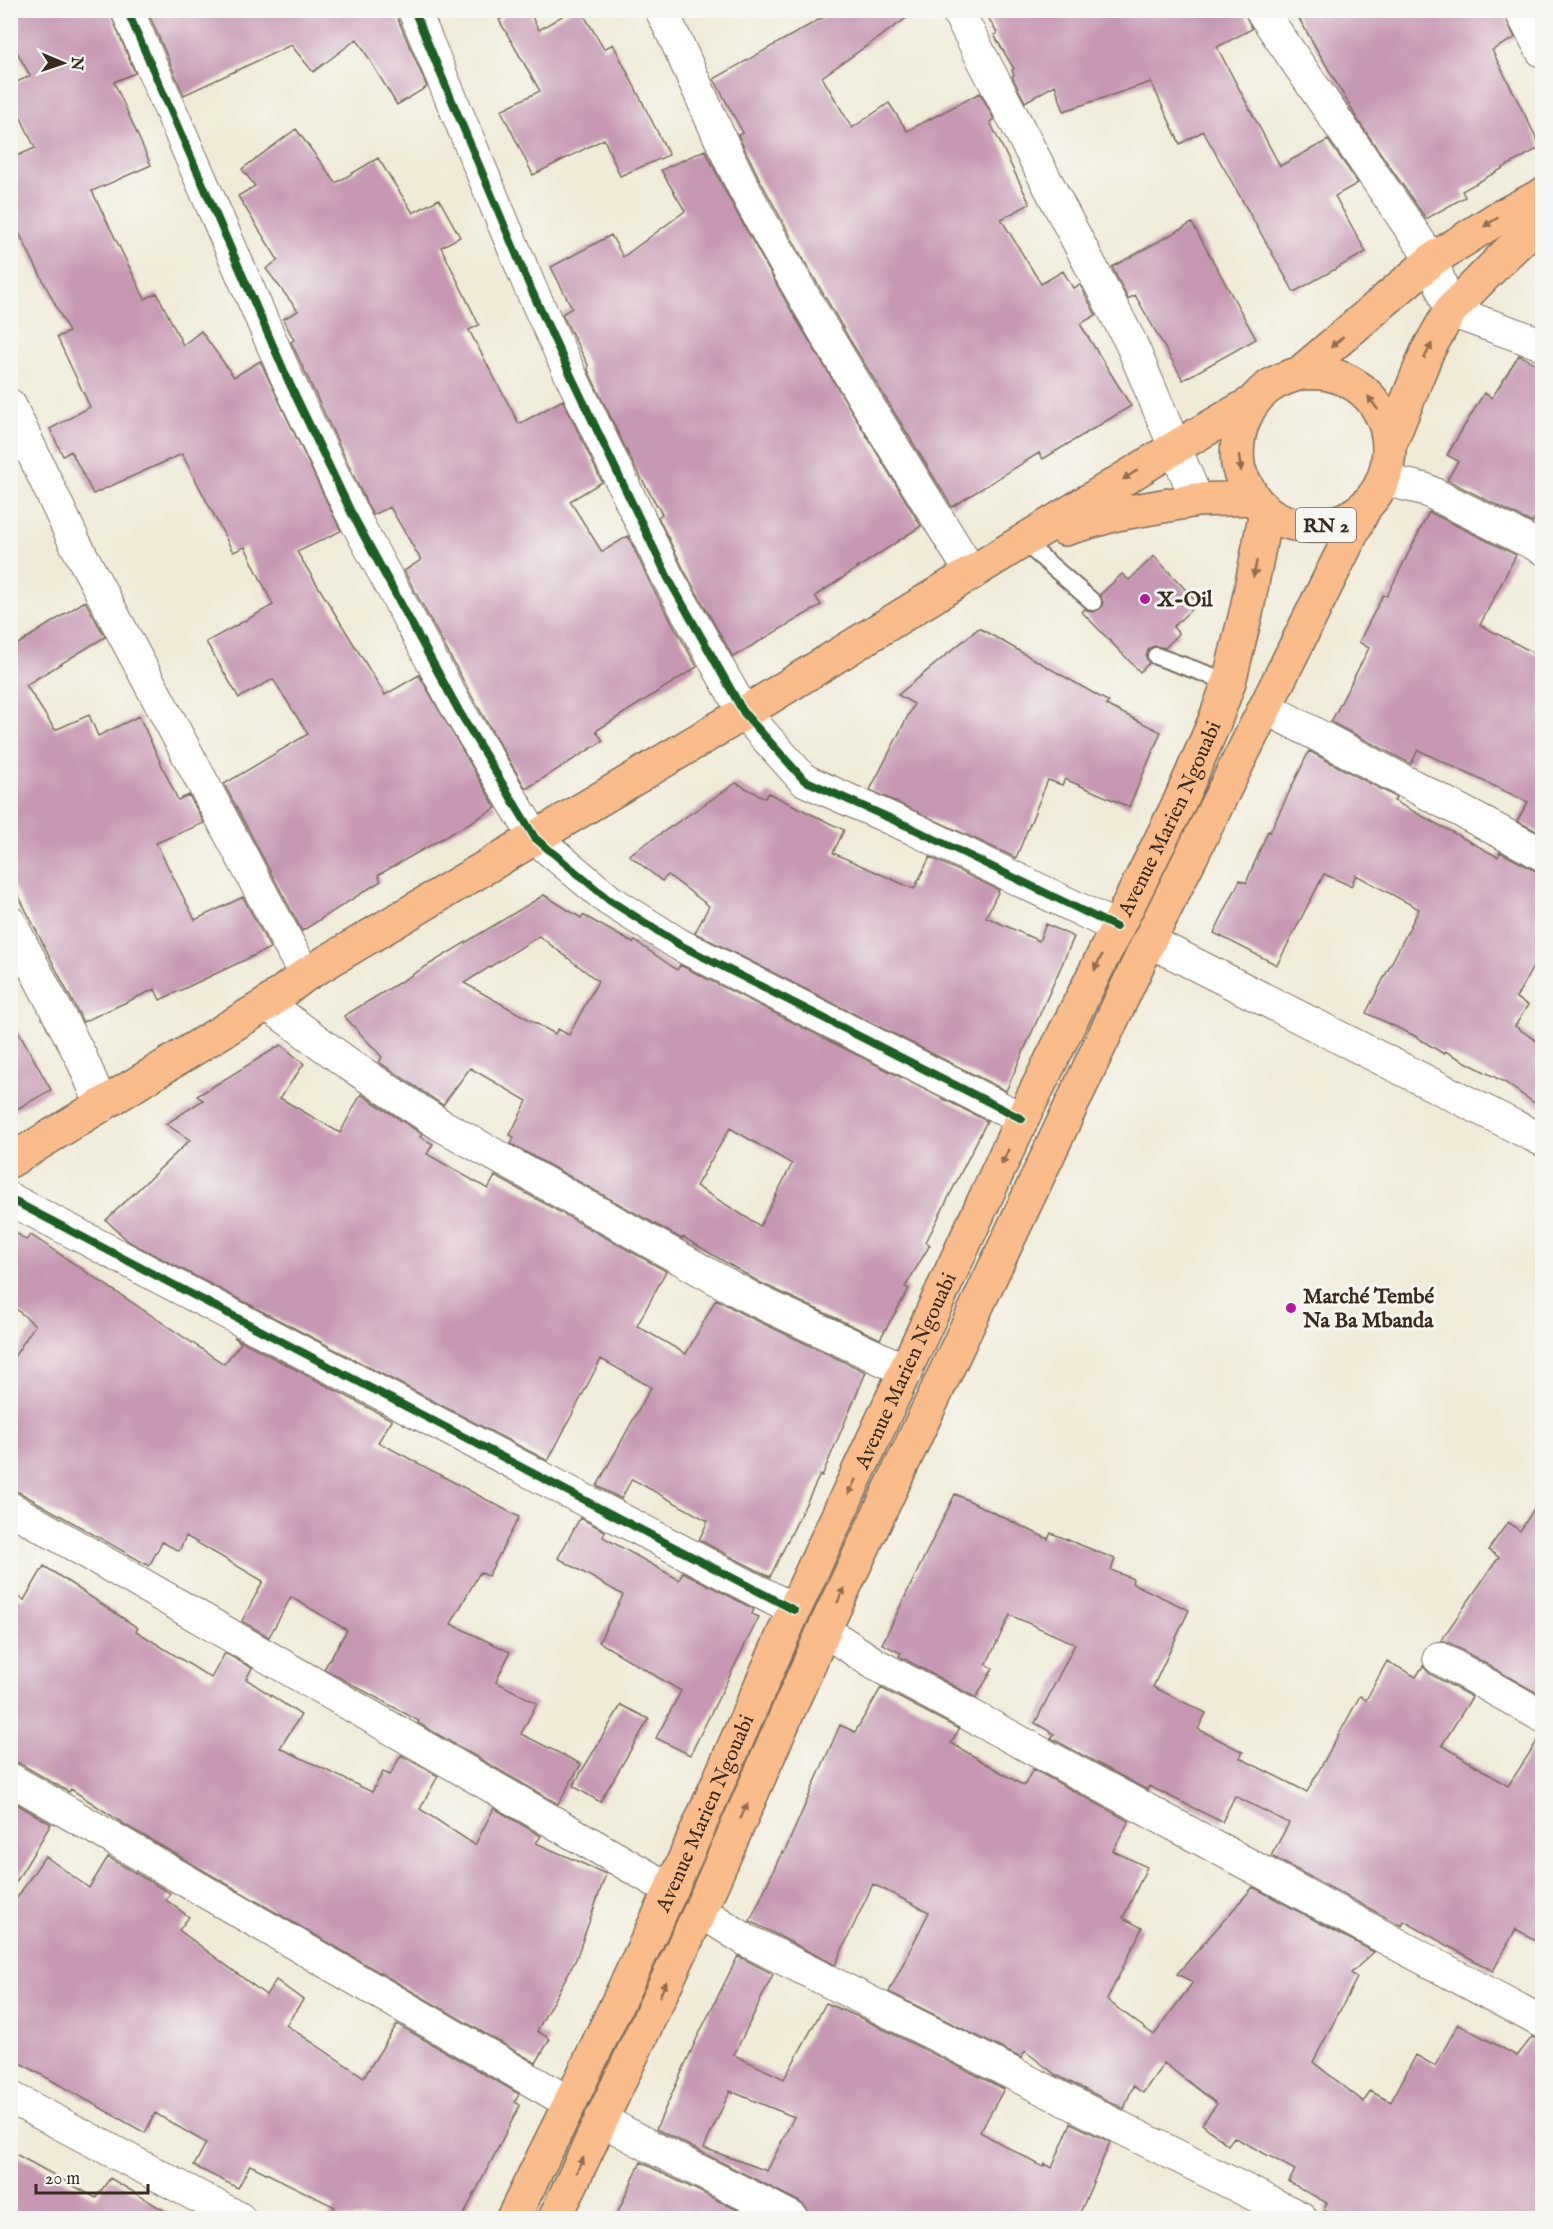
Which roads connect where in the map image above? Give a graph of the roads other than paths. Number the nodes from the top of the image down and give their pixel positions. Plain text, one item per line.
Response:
1 (127, 10) edge
2 (414, 10) edge
3 (661, 10) edge
4 (957, 10) edge
5 (1261, 10) edge
6 (1520, 10) edge
7 (1542, 51) edge
8 (1542, 195) edge
9 (1542, 220) edge
10 (1432, 260) junction
11 (1450, 311) junction
12 (1542, 344) edge
13 (1300, 373) junction
14 (1253, 402) junction
15 (10, 405) edge
16 (1390, 444) junction
17 (1174, 447) junction
18 (1385, 480) junction
19 (1197, 500) junction
20 (1259, 505) junction
21 (1365, 507) junction
22 (1024, 542) junction
23 (1542, 548) edge
24 (972, 574) junction
25 (1093, 602) dead end
26 (1156, 656) dead end
27 (1229, 682) junction
28 (1266, 708) junction
29 (744, 713) junction
30 (535, 838) junction
31 (1542, 854) edge
32 (10, 922) edge
33 (1116, 927) junction
34 (1149, 941) junction
35 (305, 975) junction
36 (267, 1004) junction
37 (102, 1106) junction
38 (1022, 1119) junction
39 (1542, 1140) edge
40 (10, 1161) edge
41 (10, 1199) edge
42 (907, 1371) junction
43 (10, 1508) edge
44 (794, 1610) junction
45 (824, 1630) junction
46 (1439, 1658) dead end
47 (1542, 1716) edge
48 (10, 1779) edge
49 (671, 1890) junction
50 (699, 1911) junction
51 (1542, 2022) edge
52 (10, 2097) edge
53 (570, 2103) junction
54 (601, 2119) junction
55 (239, 2218) edge
56 (513, 2218) edge
57 (555, 2218) edge
58 (792, 2218) edge
59 (1301, 2218) edge

1 - 30 street
2 - 29 street
3 - 24 street
4 - 17 street
5 - 10 street
6 - 7 street
8 -> 10 main road, RN 2
9 - 11 main road, RN 2
10 - 11 street
10 -> 13 main road, RN 2
11 - 12 street
16 -> 11 main road, RN 2
13 - 14 main road, RN 2
16 -> 13 main road, RN 2
14 - 17 main road, RN 2
14 -> 20 main road, RN 2
15 - 35 street
16 - 18 main road, RN 2
17 - 19 street
17 -> 22 main road, RN 2
18 - 21 main road, RN 2
18 - 23 street
19 - 20 main road, RN 2
19 - 22 main road, RN 2
20 - 21 main road, RN 2
20 -> 27 main road, Avenue Marien Ngouabi
21 - 28 main road
22 - 24 main road, RN 2
22 - 25 lane
24 - 29 main road, RN 2
26 - 27 lane
27 - 33 main road, Avenue Marien Ngouabi
28 - 31 street
28 - 34 main road
29 - 30 main road, RN 2
29 - 33 street
30 - 35 main road, RN 2
30 - 38 street
32 - 37 street
33 -> 38 main road, Avenue Marien Ngouabi
34 - 39 street
45 -> 34 main road
35 - 36 main road, RN 2
36 - 37 main road, RN 2
36 - 42 street
37 - 40 main road, RN 2
38 -> 42 main road, Avenue Marien Ngouabi
41 - 44 street
42 -> 44 main road, Avenue Marien Ngouabi
43 - 49 street
44 - 49 main road, Avenue Marien Ngouabi
50 -> 45 main road
45 - 51 street
46 - 47 street
48 - 53 street
49 - 53 main road, Avenue Marien Ngouabi
54 -> 50 main road
50 - 59 street
52 - 55 street
53 - 56 main road, Avenue Marien Ngouabi
57 -> 54 main road
54 - 58 street

